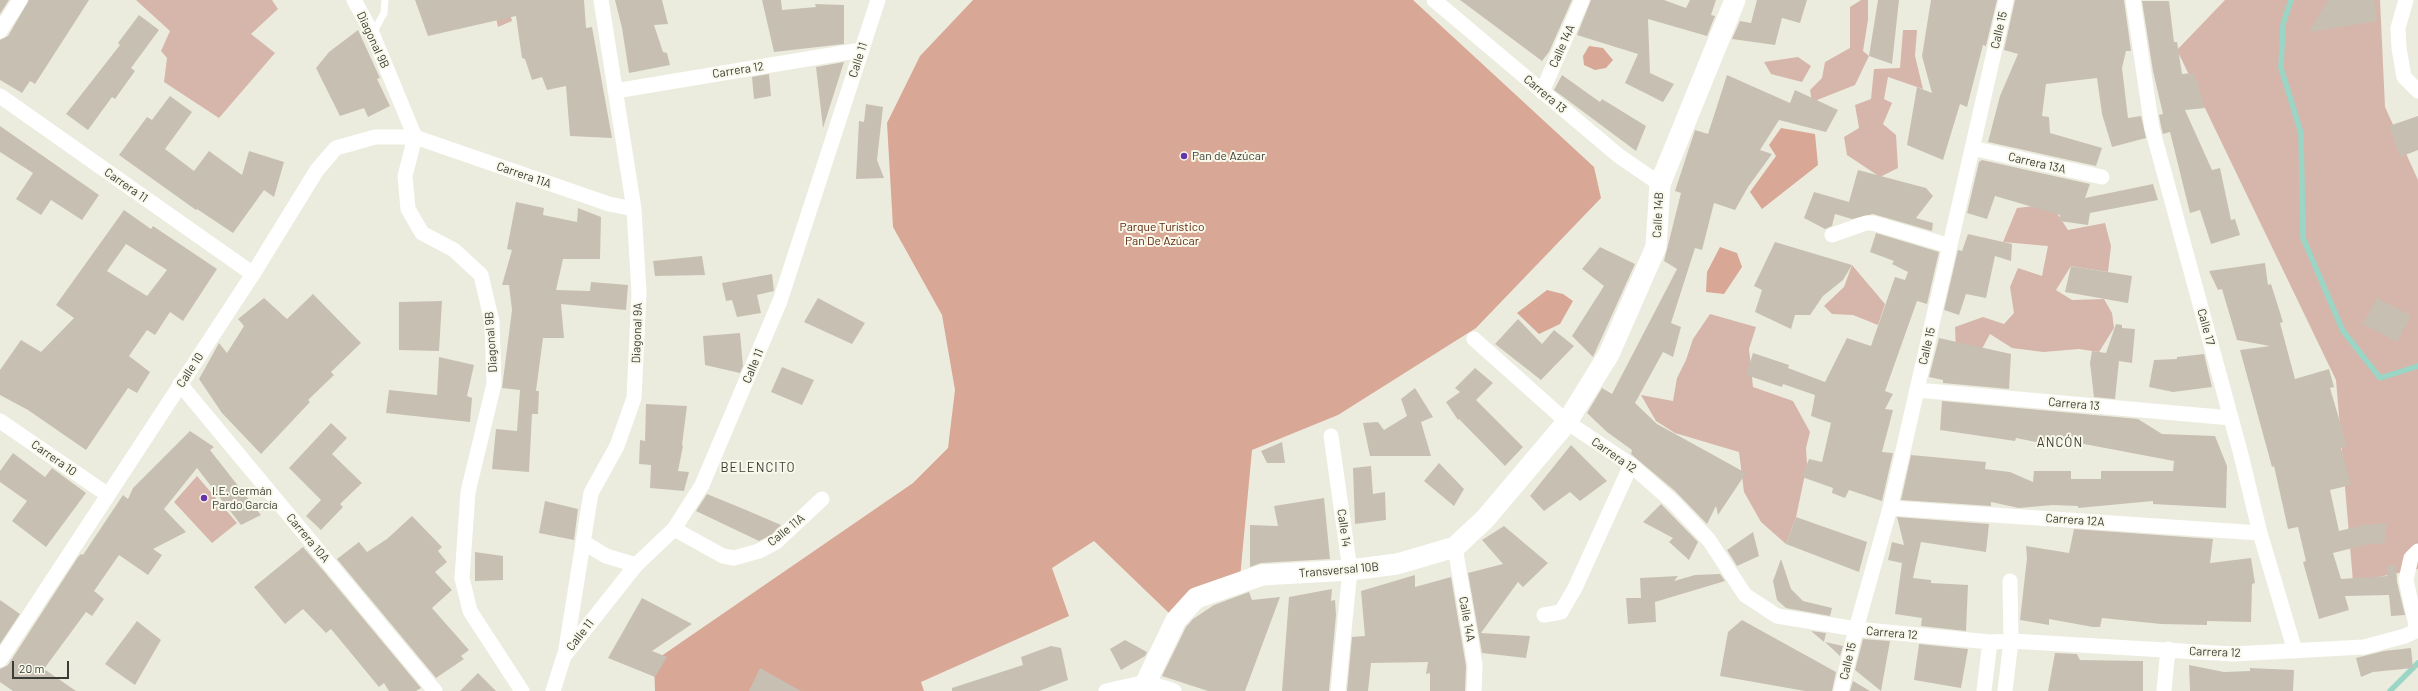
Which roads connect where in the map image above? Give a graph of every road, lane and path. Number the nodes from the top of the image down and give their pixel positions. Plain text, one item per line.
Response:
1 (20, 0) edge
2 (354, 0) edge
3 (385, 0) edge
4 (601, 0) edge
5 (878, 0) edge
6 (1434, 0) edge
7 (1582, 0) edge
8 (1735, 0) edge
9 (2006, 0) edge
10 (2132, 0) edge
11 (2406, 0) edge
12 (0, 31) edge
13 (372, 33) junction
14 (861, 50) junction
15 (615, 91) junction
16 (2418, 91) edge
17 (1542, 92) junction
18 (0, 96) edge
19 (415, 137) junction
20 (1972, 148) junction
21 (2102, 177) dead end
22 (1660, 184) junction
23 (634, 209) junction
24 (1832, 235) dead end
25 (1950, 246) junction
26 (253, 274) junction
27 (1474, 339) dead end
28 (180, 384) junction
29 (1917, 390) junction
30 (2230, 418) junction
31 (0, 421) edge
32 (1567, 422) junction
33 (1331, 436) dead end
34 (1631, 465) junction
35 (108, 495) junction
36 (822, 499) dead end
37 (1890, 508) junction
38 (674, 529) junction
39 (2260, 533) junction
40 (583, 542) junction
41 (1455, 547) junction
42 (2418, 551) edge
43 (636, 565) junction
44 (1350, 570) junction
45 (2010, 581) dead end
46 (1544, 615) dead end
47 (1856, 629) junction
48 (2418, 630) edge
49 (2011, 641) junction
50 (1990, 642) junction
51 (2168, 649) junction
52 (2295, 651) junction
53 (564, 656) junction
54 (0, 660) edge
55 (1146, 687) edge
56 (435, 691) edge
57 (522, 691) edge
58 (553, 691) edge
59 (1106, 691) edge
60 (1174, 691) edge
61 (1338, 691) edge
62 (1474, 691) edge
63 (1841, 691) edge
64 (1984, 691) edge
65 (2005, 691) edge
66 (2164, 691) edge

1 - 12 street
2 - 13 street, Diagonal 9B
3 - 13 lane
4 - 15 street, Diagonal 9A
5 - 14 street, Calle 11
6 - 17 street, Carrera 13
7 - 17 street, Calle 14A
8 - 22 street, Calle 14B
9 - 20 street, Calle 15
10 - 30 street, Calle 17
11 - 16 street
13 - 19 street, Diagonal 9B
14 - 15 street, Carrera 12
14 - 38 street, Calle 11
15 - 23 street, Diagonal 9A
17 - 22 street, Carrera 13
18 - 26 street, Carrera 11
19 - 23 street, Carrera 11A
19 - 26 street, Calle 10
19 - 57 street, Diagonal 9B
20 - 21 street, Carrera 13A
20 - 25 street, Calle 15
22 - 32 street, Calle 14B
23 - 40 street, Diagonal 9A
24 - 25 street
25 - 29 street, Calle 15
26 - 28 street, Calle 10
27 - 32 street, Carrera 12
28 - 35 street, Calle 10
28 - 56 street, Carrera 10A
29 - 30 street, Carrera 13
29 - 37 street, Calle 15
30 - 39 street, Calle 17
31 - 35 street, Carrera 10
32 - 34 street, Carrera 12
32 - 41 street, Transversal 10B
33 - 44 street, Calle 14
34 - 46 street
34 - 47 street, Carrera 12
35 - 54 street, Calle 10
36 - 38 street, Calle 11A
37 - 39 street, Carrera 12A
37 - 47 street, Calle 15
38 - 43 street, Calle 11
39 - 52 street, Calle 17
40 - 43 street
40 - 53 street, Diagonal 9A
41 - 44 street, Transversal 10B
41 - 62 street, Calle 14A
42 - 48 street
43 - 53 street, Calle 11
44 - 55 street, Transversal 10B
44 - 61 street, Calle 14
45 - 49 street
47 - 50 street, Carrera 12
47 - 63 street, Calle 15
48 - 52 street, Carrera 12
49 - 50 street, Carrera 12
49 - 51 street, Carrera 12
49 - 65 street
50 - 64 street
51 - 52 street, Carrera 12
51 - 66 street
53 - 58 street, Calle 11
55 - 59 street
55 - 60 street

